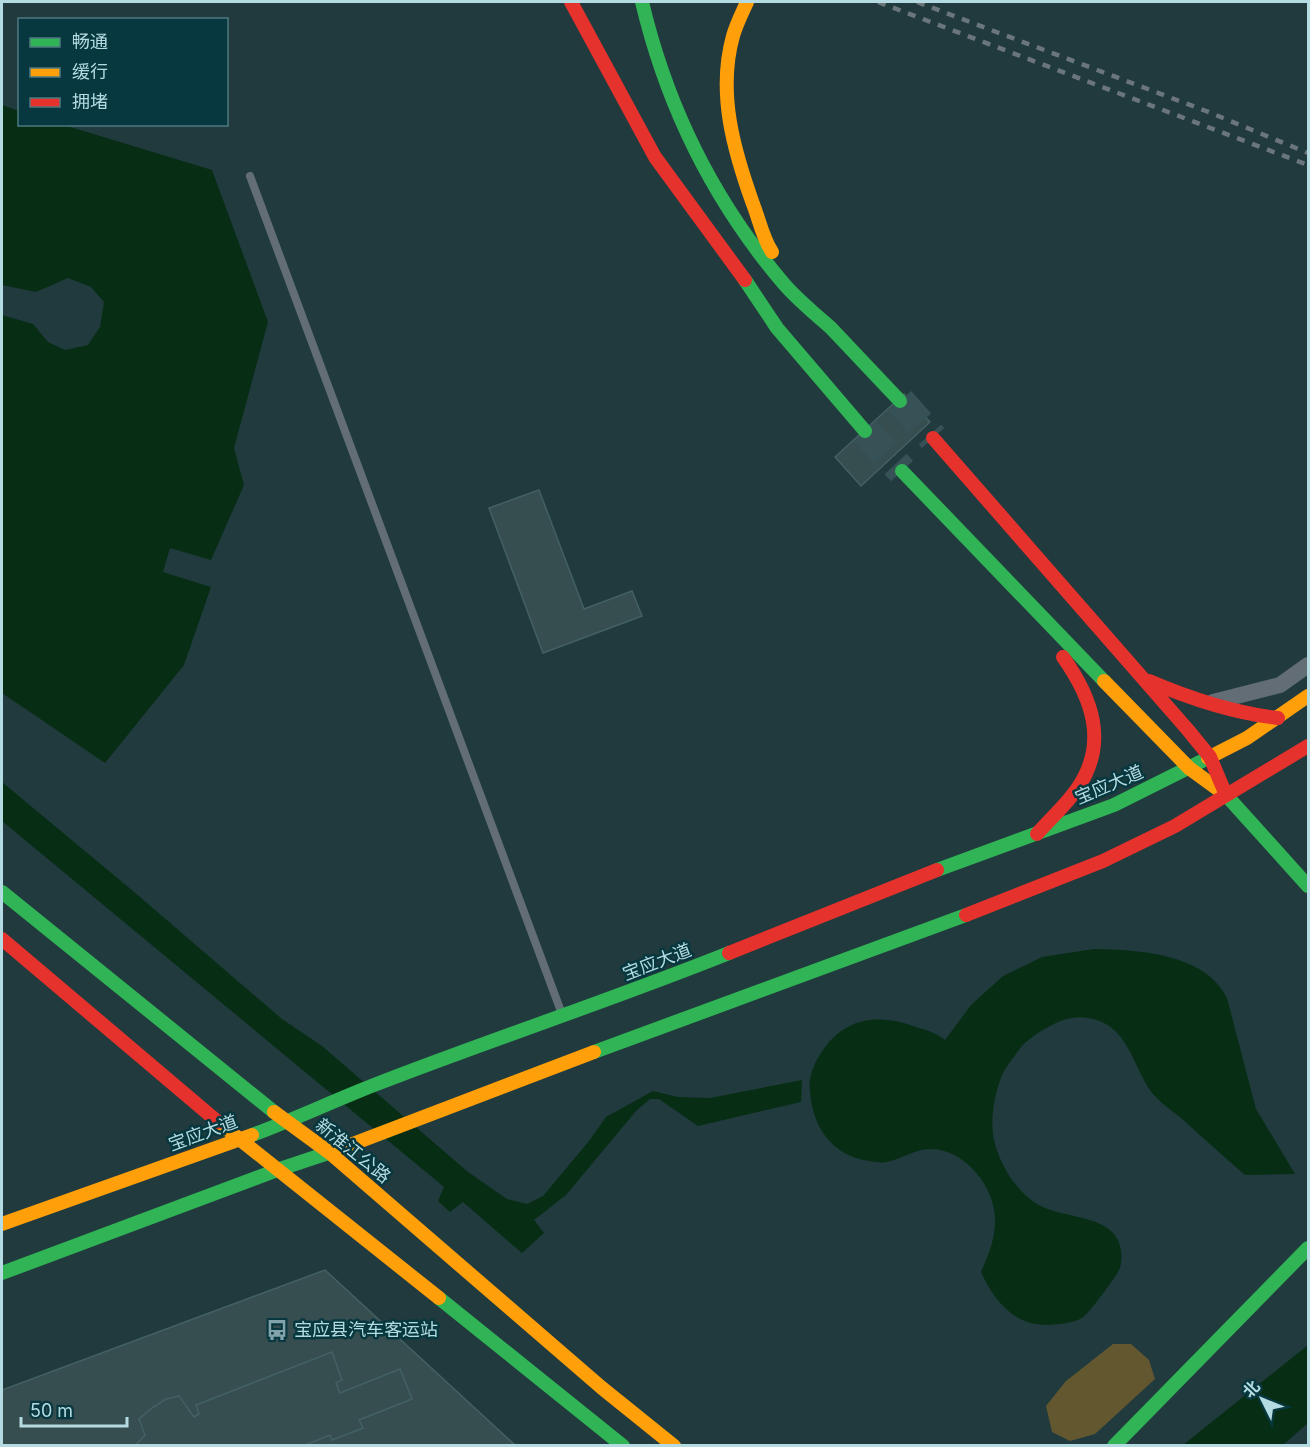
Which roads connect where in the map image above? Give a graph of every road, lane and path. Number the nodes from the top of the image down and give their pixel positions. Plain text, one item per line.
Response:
1 (571, 2) edge
2 (642, 2) edge
3 (747, 2) edge
4 (250, 176) dead end
5 (689, 181) dead end
6 (727, 253) junction
7 (824, 322) junction
8 (900, 401) tunnel mouth
9 (865, 431) tunnel mouth
10 (933, 438) tunnel mouth
11 (902, 471) tunnel mouth
12 (1032, 606) junction
13 (1308, 664) edge
14 (1143, 679) junction
15 (1308, 696) edge
16 (1206, 704) junction
17 (1278, 718) junction
18 (1308, 746) edge
19 (1210, 757) junction
20 (1189, 768) junction
21 (1226, 795) junction
22 (1037, 834) junction
23 (1308, 886) edge
24 (2, 892) edge
25 (2, 939) edge
26 (563, 1017) junction
27 (287, 1122) junction
28 (238, 1139) junction
29 (330, 1153) junction
30 (280, 1169) junction
31 (2, 1224) edge
32 (1308, 1248) edge
33 (2, 1273) edge
34 (623, 1446) edge
35 (674, 1446) edge
36 (1114, 1446) edge

1 - 6 main road
2 - 7 main road
3 - 7 main road
4 - 26 lane
5 - 6 main road
6 - 9 main road
7 - 8 main road
10 - 14 main road
11 - 12 main road
12 - 20 main road
12 - 22 main road
13 - 16 street
14 - 16 main road
14 - 19 main road
15 - 17 main road, 宝应大道
16 - 17 main road
17 - 19 main road, 宝应大道
18 - 21 main road
19 - 20 main road, 宝应大道
19 - 21 main road
20 - 21 main road
20 - 22 main road, 宝应大道
21 - 23 main road
21 - 29 main road
22 - 26 main road, 宝应大道
24 - 27 main road, 新淮江公路
25 - 28 main road
26 - 27 main road, 宝应大道
27 - 28 main road, 宝应大道
27 - 29 main road, 新淮江公路
28 - 30 main road
28 - 31 main road, 宝应大道
29 - 30 main road
29 - 35 main road, 新淮江公路
30 - 33 main road
30 - 34 main road
32 - 36 main road

